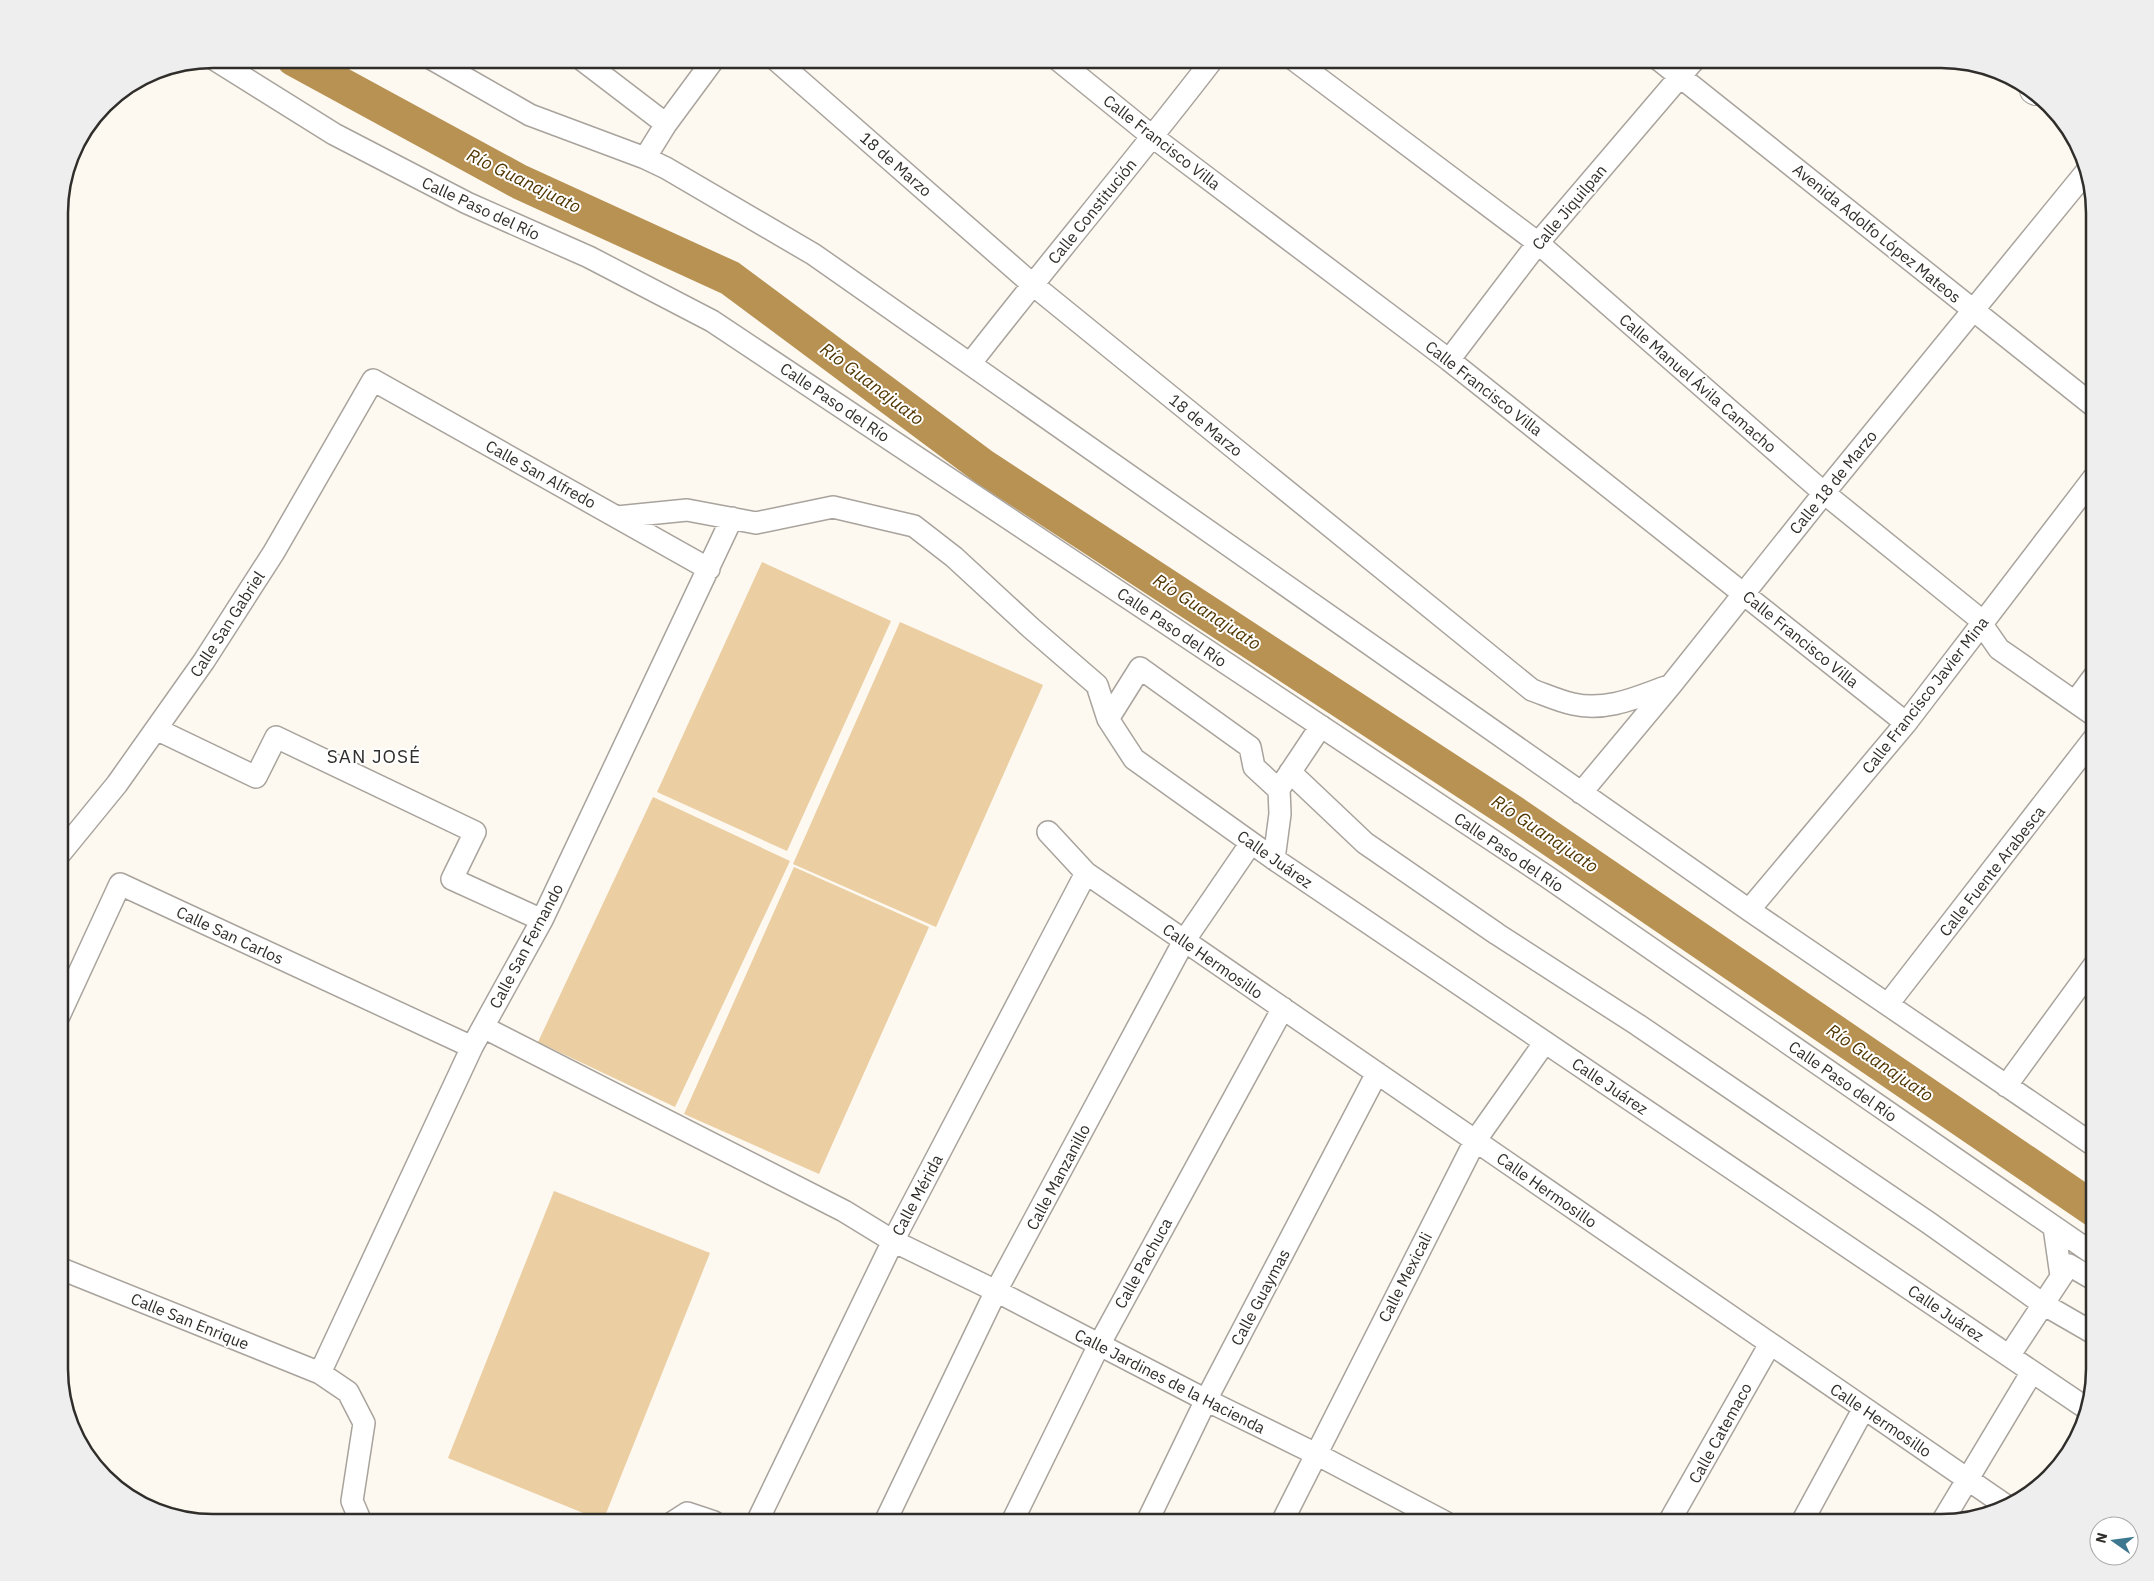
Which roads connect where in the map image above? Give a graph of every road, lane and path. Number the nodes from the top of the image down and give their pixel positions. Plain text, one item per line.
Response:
1 (227, 67) edge
2 (446, 67) edge
3 (591, 67) edge
4 (708, 67) edge
5 (784, 67) edge
6 (1067, 67) edge
7 (1207, 67) edge
8 (1304, 67) edge
9 (1668, 67) edge
10 (1689, 67) edge
11 (1681, 77) junction
12 (666, 124) junction
13 (1153, 138) junction
14 (645, 158) junction
15 (2082, 177) edge
16 (1538, 243) junction
17 (1032, 284) junction
18 (1974, 310) junction
19 (1449, 360) junction
20 (970, 364) junction
21 (373, 380) joint
22 (2086, 400) edge
23 (2086, 488) edge
24 (1824, 493) junction
25 (616, 517) junction
26 (732, 518) junction
27 (709, 570) junction
28 (1745, 594) junction
29 (1981, 624) junction
30 (1672, 685) junction
31 (2086, 687) edge
32 (2075, 702) junction
33 (2086, 710) edge
34 (1108, 719) junction
35 (1906, 723) junction
36 (1321, 726) junction
37 (156, 730) junction
38 (2086, 749) edge
39 (1285, 781) junction
40 (1581, 793) junction
41 (1048, 832) dead end
42 (1251, 843) junction
43 (68, 844) edge
44 (1274, 859) junction
45 (1086, 873) junction
46 (1749, 910) junction
47 (542, 920) junction
48 (1184, 941) junction
49 (2086, 976) edge
50 (68, 997) edge
51 (1888, 1004) junction
52 (1283, 1008) junction
53 (483, 1027) junction
54 (1545, 1042) junction
55 (472, 1047) junction
56 (1378, 1073) junction
57 (2006, 1086) junction
58 (2086, 1140) edge
59 (1475, 1141) junction
60 (2054, 1227) junction
61 (893, 1241) junction
62 (2086, 1248) edge
63 (2086, 1249) edge
64 (2086, 1264) edge
65 (2065, 1270) junction
66 (68, 1272) edge
67 (2086, 1277) edge
68 (996, 1292) junction
69 (2043, 1304) junction
70 (2086, 1329) edge
71 (1770, 1344) junction
72 (1099, 1345) junction
73 (2009, 1356) junction
74 (2032, 1372) junction
75 (320, 1373) junction
76 (1206, 1400) junction
77 (2082, 1406) edge
78 (1864, 1408) junction
79 (1316, 1454) junction
80 (1966, 1478) junction
81 (2000, 1501) edge
82 (358, 1514) edge
83 (761, 1514) edge
84 (889, 1514) edge
85 (1016, 1514) edge
86 (1151, 1514) edge
87 (1286, 1514) edge
88 (1418, 1514) edge
89 (1674, 1514) edge
90 (1806, 1514) edge
91 (1947, 1514) edge

1 - 36 street, Calle Paso del Río
2 - 14 street
3 - 12 street
4 - 12 street
5 - 17 street, 18 de Marzo
6 - 13 street, Calle Francisco Villa
7 - 13 street, Calle Constitución
8 - 16 street, Calle Manuel Ávila Camacho
9 - 11 street, Avenida Adolfo López Mateos
10 - 11 street, Calle Jiquilpan
11 - 16 street, Calle Jiquilpan
11 - 18 street, Avenida Adolfo López Mateos
12 - 14 street
13 - 17 street, Calle Constitución
13 - 19 street, Calle Francisco Villa
14 - 20 street
15 - 18 street, Calle 18 de Marzo
16 - 19 street, Calle Jiquilpan
16 - 24 street, Calle Manuel Ávila Camacho
17 - 20 street, Calle Constitución
17 - 30 street, 18 de Marzo
18 - 22 street, Avenida Adolfo López Mateos
18 - 24 street, Calle 18 de Marzo
19 - 28 street, Calle Francisco Villa
20 - 40 street
21 - 25 street, Calle San Alfredo
21 - 37 street, Calle San Gabriel
23 - 29 street, Calle Francisco Javier Mina
24 - 28 street, Calle 18 de Marzo
24 - 29 street, Calle Manuel Ávila Camacho
25 - 26 street
25 - 27 street, Calle San Alfredo
26 - 27 street, Calle San Fernando
26 - 34 street
27 - 47 street, Calle San Fernando
28 - 30 street, Calle 18 de Marzo
28 - 35 street, Calle Francisco Villa
29 - 32 street, Calle Manuel Ávila Camacho
29 - 35 street, Calle Francisco Javier Mina
30 - 40 street, Calle 18 de Marzo
31 - 32 street
32 - 33 street, Calle Manuel Ávila Camacho
34 - 39 street
34 - 42 street, Calle Juárez
35 - 46 street, Calle Francisco Javier Mina
36 - 39 street
36 - 60 street, Calle Paso del Río
37 - 43 street, Calle San Gabriel
37 - 47 street
38 - 51 street, Calle Fuente Arabesca
39 - 44 street
39 - 69 street
40 - 46 street
41 - 45 street, Calle Hermosillo
42 - 44 street, Calle Juárez
42 - 48 street, Calle Manzanillo
44 - 54 street, Calle Juárez
45 - 48 street, Calle Hermosillo
45 - 61 street, Calle Mérida
46 - 51 street
47 - 53 street, Calle San Fernando
48 - 52 street, Calle Hermosillo
48 - 68 street, Calle Manzanillo
49 - 57 street
50 - 55 street, Calle San Carlos
51 - 57 street
52 - 56 street, Calle Hermosillo
52 - 72 street, Calle Pachuca
53 - 55 street, Calle San Fernando
53 - 61 street, Calle Jardines de la Hacienda
54 - 59 street, Calle Mexicali
54 - 73 street, Calle Juárez
55 - 75 street, Calle San Fernando
56 - 59 street, Calle Hermosillo
56 - 76 street, Calle Guaymas
57 - 58 street
59 - 71 street, Calle Hermosillo
59 - 79 street, Calle Mexicali
60 - 62 street, Calle Paso del Río
60 - 65 street
61 - 68 street, Calle Jardines de la Hacienda
61 - 83 street, Calle Mérida
63 - 64 street
65 - 67 street
65 - 69 street
66 - 75 street, Calle San Enrique
68 - 72 street, Calle Jardines de la Hacienda
68 - 84 street, Calle Manzanillo
69 - 70 street
69 - 73 street
71 - 78 street, Calle Hermosillo
71 - 89 street, Calle Catemaco
72 - 76 street, Calle Jardines de la Hacienda
72 - 85 street, Calle Pachuca
73 - 74 street, Calle Juárez
74 - 77 street, Calle Juárez
74 - 80 street
75 - 82 street, Calle San Enrique
76 - 79 street, Calle Jardines de la Hacienda
76 - 86 street, Calle Guaymas
78 - 80 street, Calle Hermosillo
78 - 90 street
79 - 87 street, Calle Mexicali
79 - 88 street, Calle Jardines de la Hacienda
80 - 81 street, Calle Hermosillo
80 - 91 street

